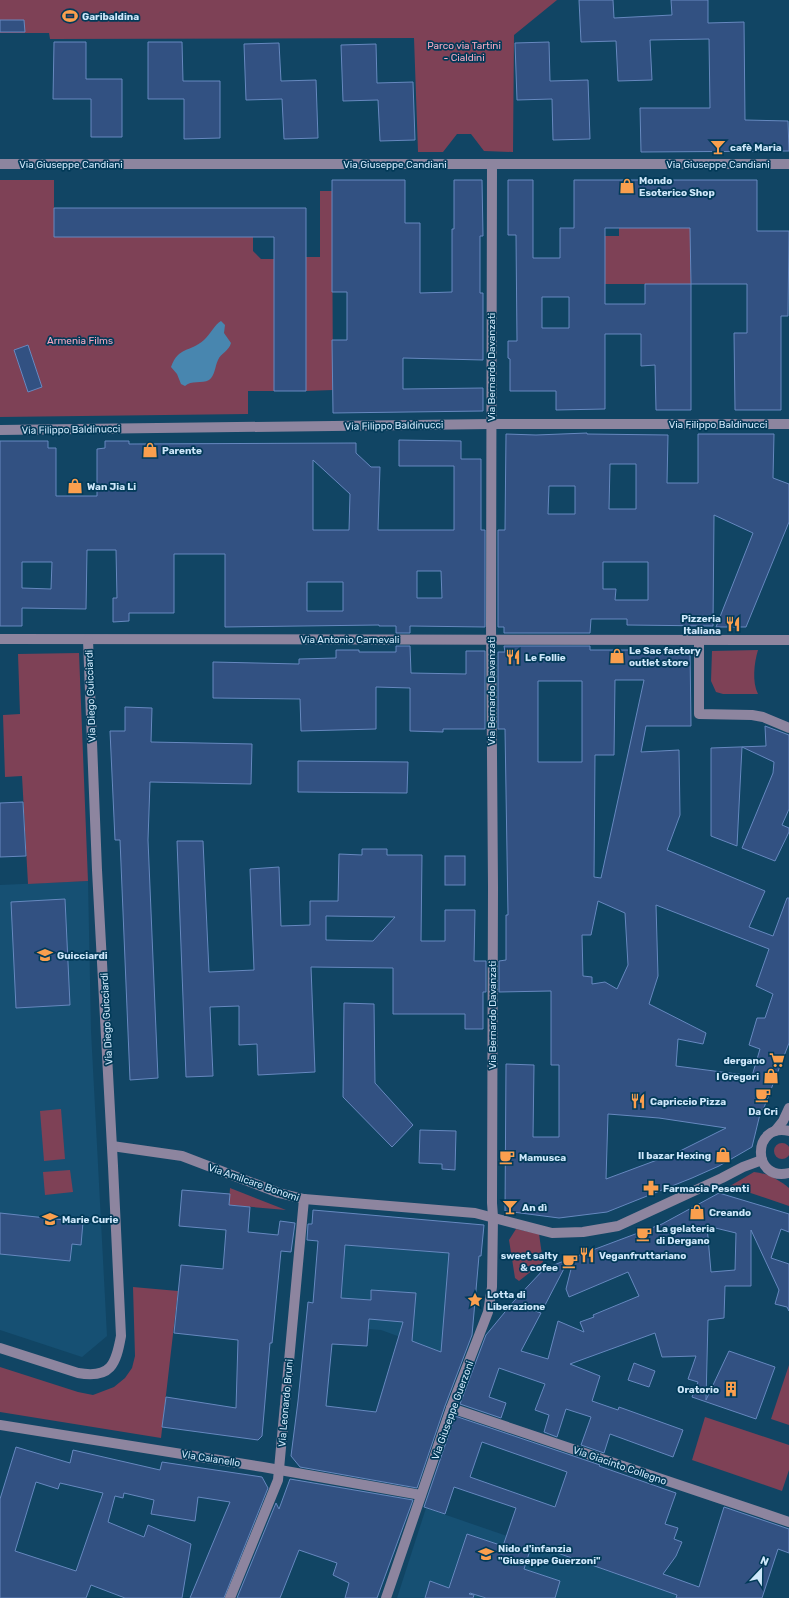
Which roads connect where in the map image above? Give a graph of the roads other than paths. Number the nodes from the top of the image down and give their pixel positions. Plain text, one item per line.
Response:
1 (0, 164) edge
2 (492, 164) junction
3 (789, 164) edge
4 (491, 424) junction
5 (789, 424) edge
6 (0, 430) edge
7 (0, 639) edge
8 (491, 639) junction
9 (699, 639) junction
10 (88, 640) junction
11 (789, 640) edge
12 (789, 728) edge
13 (789, 1108) edge
14 (774, 1131) junction
15 (789, 1131) edge
16 (112, 1146) junction
17 (762, 1160) junction
18 (787, 1176) edge
19 (304, 1200) junction
20 (493, 1217) junction
21 (0, 1348) edge
22 (452, 1408) junction
23 (0, 1426) edge
24 (279, 1469) junction
25 (421, 1495) junction
26 (789, 1522) edge
27 (230, 1598) edge
28 (386, 1598) edge

1 - 2 street, Via Giuseppe Candiani
2 - 3 street, Via Giuseppe Candiani
2 - 4 street, Via Bernardo Davanzati
4 - 5 street, Via Filippo Baldinucci
4 - 6 street, Via Filippo Baldinucci
4 - 8 street, Via Bernardo Davanzati
7 - 10 street, Via Antonio Carnevali
8 - 9 street, Via Antonio Carnevali
8 - 10 street, Via Antonio Carnevali
8 - 20 street, Via Bernardo Davanzati
9 - 11 street, Via Antonio Carnevali
9 - 12 street
10 - 16 street, Via Diego Guicciardi
13 - 14 street
14 - 15 street
14 - 17 street
16 - 19 street, Via Amilcare Bonomi
16 - 21 street, Via Diego Guicciardi
17 - 18 street
17 - 20 street, Via Amilcare Bonomi
19 - 20 street, Via Amilcare Bonomi
19 - 24 street, Via Leonardo Bruni
20 - 22 street, Via Giuseppe Guerzoni
22 - 25 street, Via Giuseppe Guerzoni
22 - 26 street, Via Giacinto Collegno
23 - 24 street, Via Caianello
24 - 25 street, Via Caianello
24 - 27 street, Via Leonardo Bruni
25 - 28 street, Via Giuseppe Guerzoni

